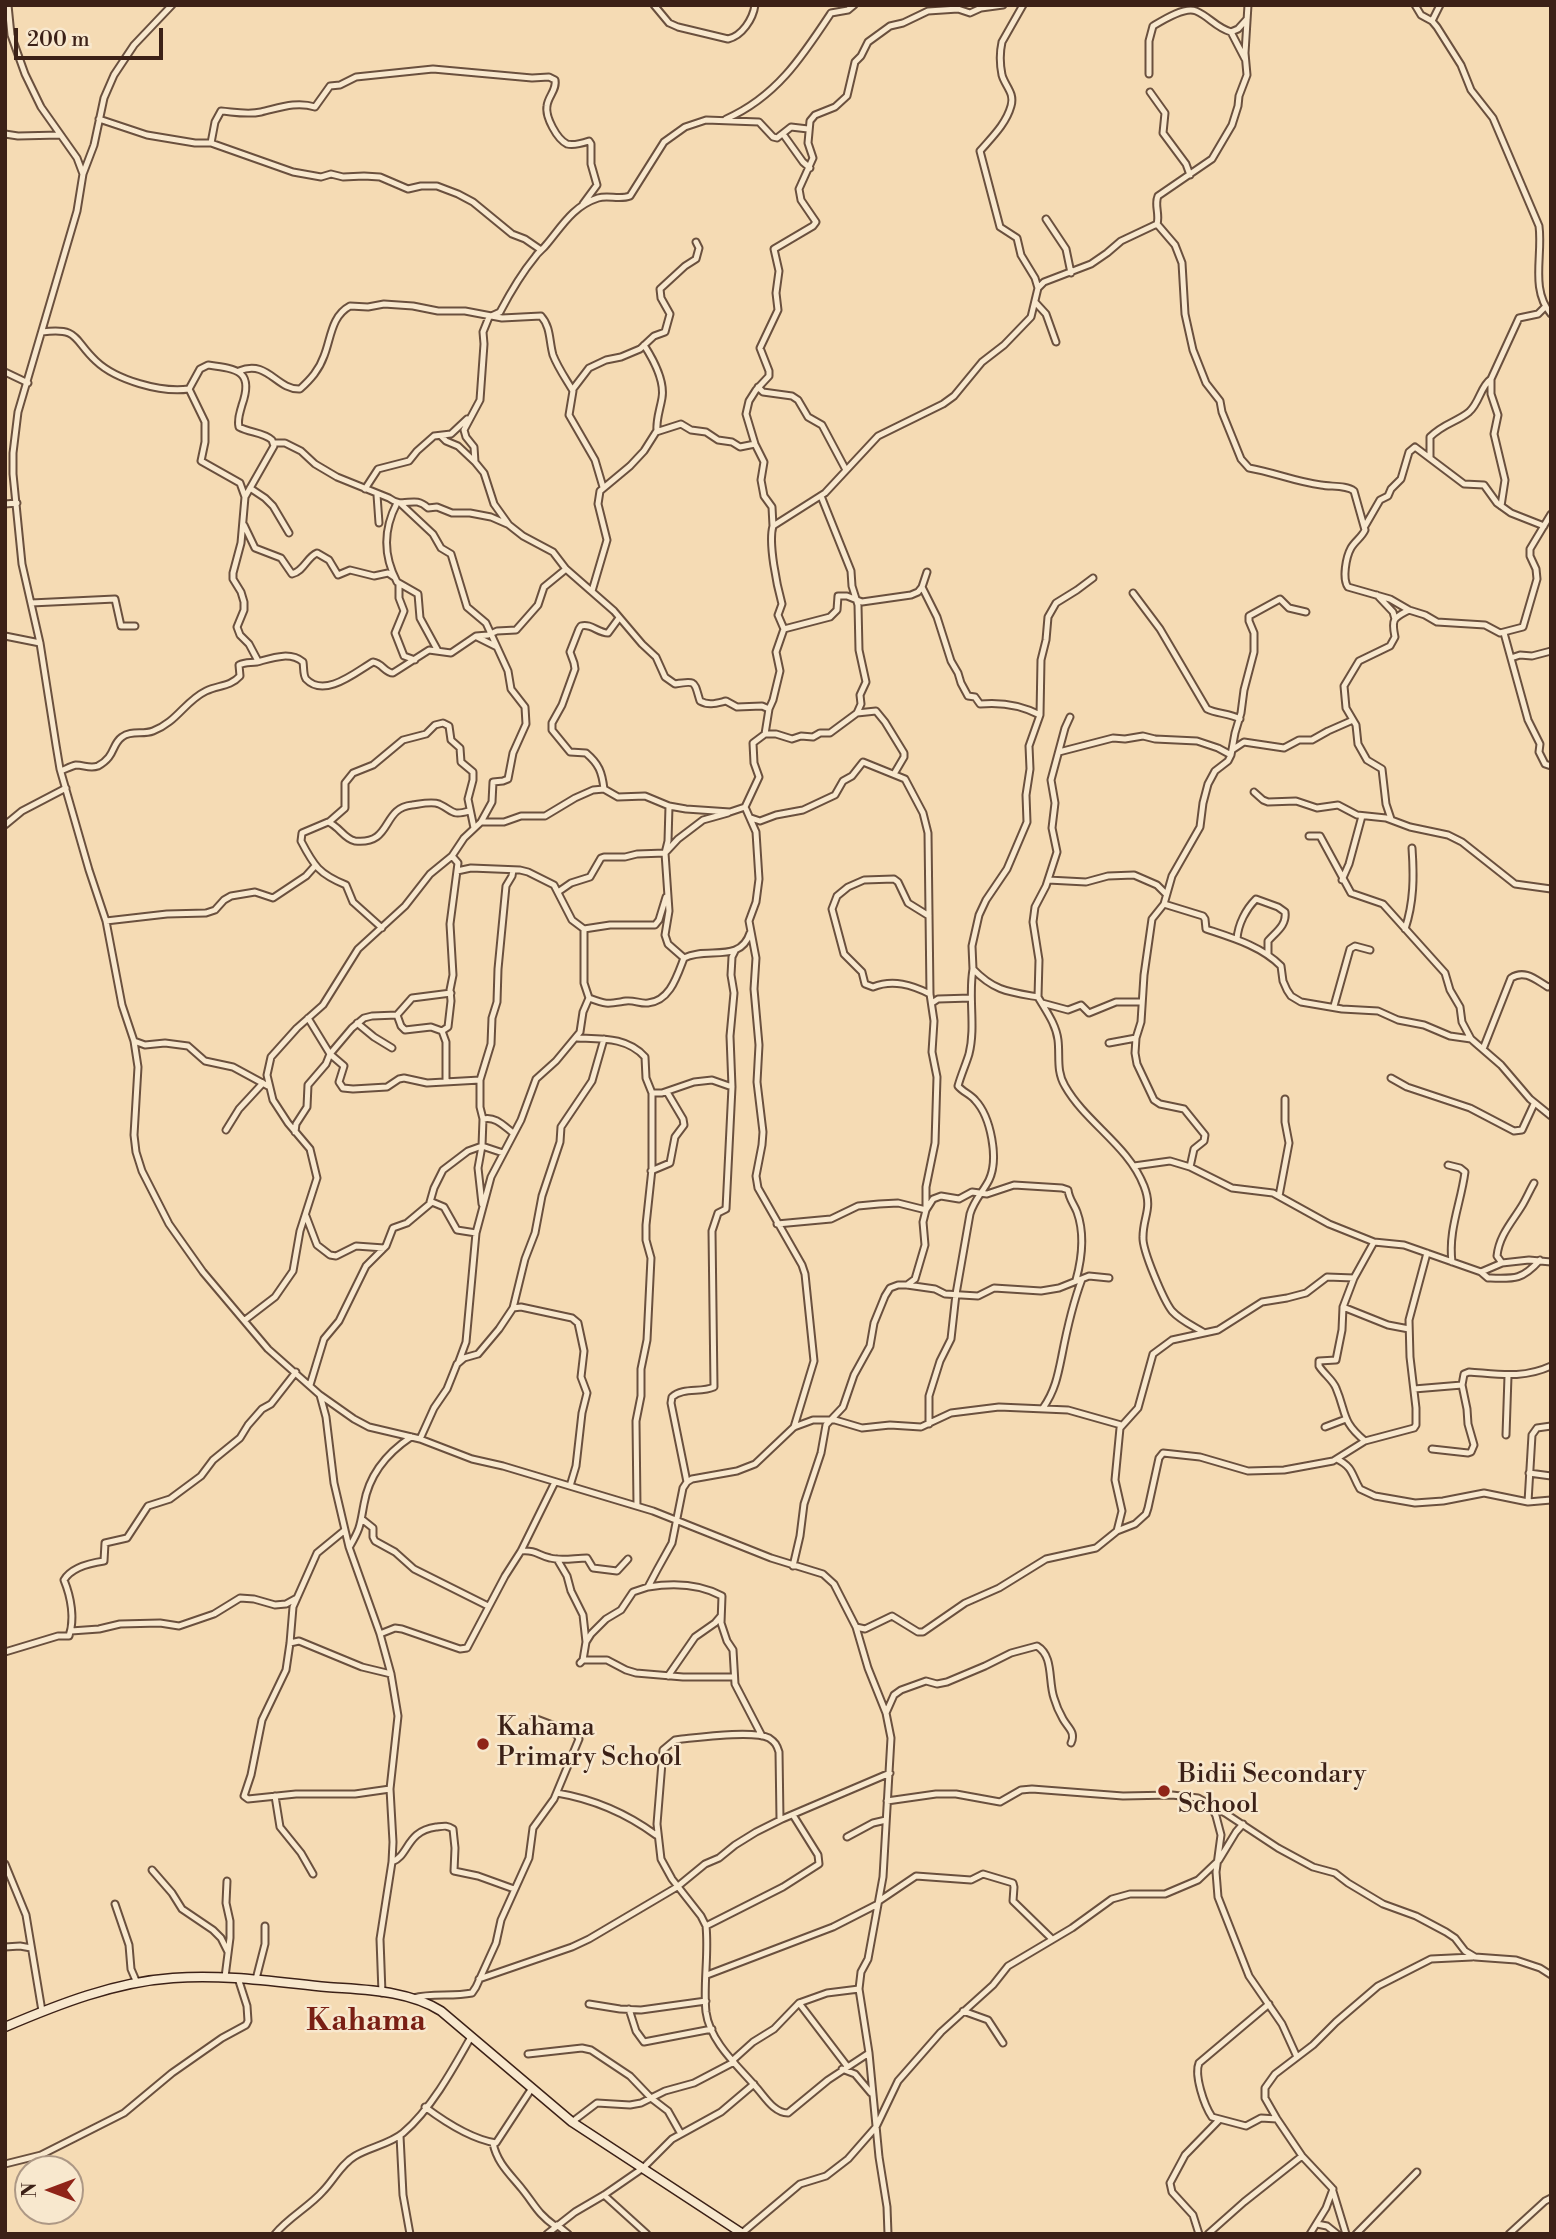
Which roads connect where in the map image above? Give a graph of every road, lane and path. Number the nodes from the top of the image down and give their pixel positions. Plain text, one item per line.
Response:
1 (172, 5) edge
2 (654, 5) edge
3 (755, 5) edge
4 (831, 5) edge
5 (854, 5) edge
6 (1003, 5) edge
7 (1023, 5) edge
8 (1248, 5) edge
9 (1415, 5) edge
10 (1440, 5) edge
11 (7, 6) edge
12 (831, 14) junction
13 (1247, 19) junction
14 (1432, 21) junction
15 (1231, 32) junction
16 (1245, 59) junction
17 (1149, 74) dead end
18 (1150, 92) dead end
19 (99, 119) junction
20 (723, 120) junction
21 (808, 129) junction
22 (5, 134) edge
23 (783, 134) junction
24 (60, 135) junction
25 (211, 143) junction
26 (810, 168) junction
27 (83, 174) junction
28 (1190, 175) junction
29 (579, 208) junction
30 (1046, 219) dead end
31 (1157, 224) junction
32 (696, 242) dead end
33 (541, 250) junction
34 (1071, 273) junction
35 (1038, 288) junction
36 (1035, 302) junction
37 (1545, 307) junction
38 (1551, 314) edge
39 (489, 317) junction
40 (42, 331) junction
41 (1056, 342) dead end
42 (645, 345) junction
43 (239, 371) junction
44 (5, 373) edge
45 (1491, 379) junction
46 (28, 383) junction
47 (758, 387) junction
48 (189, 389) junction
49 (572, 389) junction
50 (469, 418) junction
51 (657, 431) junction
52 (441, 436) junction
53 (273, 443) junction
54 (755, 444) junction
55 (1430, 458) junction
56 (475, 462) junction
57 (846, 470) junction
58 (603, 487) junction
59 (250, 488) junction
60 (365, 489) junction
61 (377, 495) junction
62 (821, 496) junction
63 (245, 497) junction
64 (17, 503) junction
65 (5, 504) edge
66 (399, 504) junction
67 (1501, 506) junction
68 (1551, 514) edge
69 (243, 523) junction
70 (379, 523) dead end
71 (509, 524) junction
72 (773, 526) junction
73 (1366, 526) junction
74 (1544, 526) junction
75 (289, 533) dead end
76 (566, 569) junction
77 (927, 572) dead end
78 (394, 578) junction
79 (1093, 578) dead end
80 (399, 584) junction
81 (922, 587) junction
82 (592, 591) junction
83 (1133, 593) dead end
84 (1377, 595) junction
85 (856, 600) junction
86 (31, 603) junction
87 (1409, 610) junction
88 (1306, 612) dead end
89 (620, 618) junction
90 (1395, 619) junction
91 (135, 626) dead end
92 (784, 628) junction
93 (492, 633) junction
94 (1504, 633) junction
95 (5, 636) edge
96 (476, 636) junction
97 (40, 643) junction
98 (497, 648) junction
99 (438, 650) junction
100 (1551, 651) edge
101 (1511, 659) junction
102 (415, 660) junction
103 (258, 661) junction
104 (769, 709) junction
105 (857, 713) junction
106 (1040, 715) junction
107 (1070, 717) dead end
108 (1240, 719) junction
109 (1353, 720) junction
110 (765, 734) junction
111 (1059, 752) junction
112 (1231, 753) junction
113 (1551, 766) edge
114 (61, 771) junction
115 (894, 774) junction
116 (66, 788) junction
117 (604, 789) junction
118 (1254, 792) dead end
119 (670, 806) junction
120 (745, 807) junction
121 (469, 811) junction
122 (730, 812) junction
123 (1362, 816) junction
124 (751, 818) junction
125 (1391, 819) junction
126 (328, 822) junction
127 (481, 822) junction
128 (5, 825) edge
129 (474, 828) junction
130 (1309, 835) dead end
131 (1412, 848) dead end
132 (665, 853) junction
133 (452, 856) junction
134 (314, 867) junction
135 (513, 870) junction
136 (457, 871) junction
137 (1048, 880) junction
138 (1342, 880) junction
139 (1551, 889) edge
140 (558, 892) junction
141 (668, 892) junction
142 (1166, 894) junction
143 (1164, 904) junction
144 (929, 916) junction
145 (106, 921) junction
146 (382, 928) junction
147 (584, 929) junction
148 (1405, 929) junction
149 (750, 933) junction
150 (1237, 939) junction
151 (1370, 950) dead end
152 (735, 951) junction
153 (1268, 955) junction
154 (684, 958) junction
155 (972, 969) junction
156 (1551, 986) edge
157 (451, 993) junction
158 (930, 994) junction
159 (1038, 997) junction
160 (589, 998) junction
161 (971, 998) junction
162 (1142, 1002) junction
163 (932, 1003) junction
164 (1042, 1003) junction
165 (1335, 1006) junction
166 (397, 1015) junction
167 (308, 1018) junction
168 (357, 1023) junction
169 (442, 1031) junction
170 (577, 1038) junction
171 (1136, 1038) junction
172 (604, 1039) junction
173 (1471, 1039) junction
174 (134, 1041) junction
175 (1109, 1043) dead end
176 (392, 1048) dead end
177 (1483, 1049) junction
178 (330, 1054) junction
179 (1391, 1078) dead end
180 (480, 1080) junction
181 (446, 1082) junction
182 (266, 1085) junction
183 (732, 1087) junction
184 (667, 1091) junction
185 (652, 1093) junction
186 (1285, 1099) dead end
187 (1534, 1104) junction
188 (1551, 1116) edge
189 (483, 1119) junction
190 (226, 1130) dead end
191 (295, 1132) junction
192 (513, 1133) junction
193 (482, 1146) junction
194 (503, 1153) junction
195 (1448, 1165) dead end
196 (1134, 1166) junction
197 (1190, 1167) junction
198 (652, 1171) junction
199 (1534, 1183) dead end
200 (981, 1193) junction
201 (1279, 1196) junction
202 (430, 1202) junction
203 (926, 1209) junction
204 (482, 1211) junction
205 (305, 1213) junction
206 (777, 1224) junction
207 (476, 1233) junction
208 (1374, 1242) junction
209 (384, 1248) junction
210 (1427, 1253) junction
211 (1540, 1260) junction
212 (1452, 1262) junction
213 (1551, 1262) edge
214 (1502, 1263) junction
215 (1481, 1272) junction
216 (1109, 1278) dead end
217 (1354, 1278) junction
218 (1079, 1279) junction
219 (907, 1285) junction
220 (956, 1294) junction
221 (1343, 1307) junction
222 (513, 1308) junction
223 (245, 1320) junction
224 (1409, 1329) junction
225 (1203, 1332) junction
226 (459, 1360) junction
227 (1551, 1366) edge
228 (296, 1372) junction
229 (1508, 1376) junction
230 (310, 1385) junction
231 (1462, 1385) junction
232 (1413, 1389) junction
233 (320, 1395) junction
234 (1043, 1408) junction
235 (1346, 1419) junction
236 (830, 1420) junction
237 (929, 1424) junction
238 (1121, 1424) junction
239 (1551, 1426) edge
240 (794, 1427) junction
241 (1325, 1427) dead end
242 (1506, 1435) dead end
243 (411, 1437) junction
244 (420, 1439) junction
245 (1365, 1441) junction
246 (1432, 1449) dead end
247 (1337, 1459) junction
248 (1529, 1473) junction
249 (1551, 1476) edge
250 (555, 1482) junction
251 (687, 1482) junction
252 (570, 1486) junction
253 (1551, 1500) edge
254 (1528, 1502) junction
255 (636, 1506) junction
256 (363, 1520) junction
257 (677, 1520) junction
258 (345, 1530) junction
259 (1117, 1531) junction
260 (349, 1547) junction
261 (521, 1551) junction
262 (557, 1559) junction
263 (628, 1559) dead end
264 (793, 1566) junction
265 (648, 1587) junction
266 (297, 1598) junction
267 (488, 1606) junction
268 (721, 1616) junction
269 (856, 1627) junction
270 (71, 1631) junction
271 (380, 1634) junction
272 (586, 1642) junction
273 (290, 1643) junction
274 (5, 1652) edge
275 (391, 1674) junction
276 (668, 1676) junction
277 (733, 1677) junction
278 (886, 1713) junction
279 (534, 1718) dead end
280 (762, 1736) junction
281 (1071, 1743) dead end
282 (890, 1773) junction
283 (390, 1789) junction
284 (557, 1793) junction
285 (275, 1796) junction
286 (887, 1801) junction
287 (1210, 1804) junction
288 (793, 1815) junction
289 (780, 1819) junction
290 (886, 1820) junction
291 (1243, 1824) junction
292 (656, 1835) junction
293 (847, 1838) dead end
294 (1219, 1860) junction
295 (392, 1862) junction
296 (5, 1864) edge
297 (152, 1870) dead end
298 (313, 1874) dead end
299 (227, 1881) dead end
300 (677, 1887) junction
301 (514, 1889) junction
302 (115, 1903) dead end
303 (879, 1903) junction
304 (265, 1926) dead end
305 (706, 1926) junction
306 (1052, 1939) junction
307 (5, 1947) edge
308 (32, 1948) junction
309 (228, 1952) junction
310 (1475, 1957) junction
311 (707, 1975) junction
312 (1551, 1975) edge
313 (225, 1977) junction
314 (238, 1978) junction
315 (256, 1979) junction
316 (479, 1979) junction
317 (137, 1983) junction
318 (859, 1989) junction
319 (382, 1993) junction
320 (413, 1998) junction
321 (706, 2001) junction
322 (799, 2003) junction
323 (589, 2004) dead end
324 (1269, 2004) junction
325 (629, 2009) junction
326 (42, 2011) junction
327 (963, 2011) junction
328 (5, 2027) edge
329 (712, 2029) junction
330 (471, 2038) junction
331 (1003, 2043) dead end
332 (869, 2053) junction
333 (528, 2054) dead end
334 (1297, 2057) junction
335 (733, 2061) junction
336 (844, 2068) junction
337 (754, 2084) junction
338 (532, 2088) junction
339 (872, 2095) junction
340 (652, 2098) junction
341 (425, 2107) junction
342 (1277, 2119) junction
343 (1219, 2120) junction
344 (572, 2122) junction
345 (876, 2127) junction
346 (681, 2134) junction
347 (400, 2136) junction
348 (493, 2143) junction
349 (1302, 2156) junction
350 (5, 2164) edge
351 (643, 2168) junction
352 (1417, 2172) dead end
353 (1333, 2189) junction
354 (604, 2196) junction
355 (1551, 2198) edge
356 (1317, 2224) junction
357 (556, 2225) junction
358 (742, 2233) edge
359 (1210, 2233) edge
360 (275, 2234) edge
361 (410, 2234) edge
362 (547, 2234) edge
363 (568, 2234) edge
364 (647, 2234) edge
365 (888, 2234) edge
366 (1199, 2234) edge
367 (1310, 2234) edge
368 (1337, 2234) edge
369 (1346, 2234) edge
370 (1356, 2234) edge
371 (1509, 2234) edge

1 - 19 street
2 - 3 street
4 - 12 street
5 - 12 street
6 - 21 street
7 - 35 street
8 - 13 street
9 - 14 street
10 - 14 street
11 - 24 street
12 - 20 street
13 - 15 street
13 - 16 street
14 - 37 street
15 - 16 street
15 - 17 street
16 - 28 street
18 - 28 street
19 - 25 street
19 - 27 street
20 - 23 street
20 - 29 street
21 - 23 street
21 - 26 street
22 - 24 street
23 - 26 street
24 - 27 street
25 - 29 street
25 - 33 street
26 - 47 street
27 - 40 street
28 - 31 street
29 - 33 street
30 - 34 street
31 - 34 street
31 - 73 street
32 - 42 street
33 - 39 street
34 - 35 street
35 - 36 street
36 - 41 street
36 - 57 street
37 - 38 street
37 - 45 street
39 - 43 street
39 - 49 street
39 - 50 street
40 - 46 street
40 - 48 street
42 - 49 street
42 - 51 street
43 - 48 street
43 - 53 street
44 - 46 street
45 - 55 street
45 - 67 street
46 - 64 street
47 - 54 street
47 - 57 street
48 - 63 street
49 - 58 street
50 - 52 street
50 - 56 street
51 - 54 street
51 - 58 street
52 - 56 street
52 - 60 street
53 - 59 street
53 - 60 street
54 - 72 street
55 - 67 street
55 - 73 street
56 - 71 street
57 - 62 street
58 - 82 street
59 - 63 street
59 - 75 street
60 - 61 street
61 - 66 street
61 - 70 street
62 - 72 street
62 - 85 street
63 - 69 street
64 - 65 street
64 - 86 street
66 - 71 street
66 - 78 street
66 - 93 street
67 - 74 street
68 - 74 street
69 - 78 street
69 - 103 street
71 - 76 street
72 - 92 street
73 - 84 street
74 - 94 street
76 - 82 street
76 - 93 street
77 - 81 street
78 - 80 street
79 - 106 street
80 - 99 street
80 - 102 street
81 - 85 street
81 - 106 street
82 - 89 street
83 - 108 street
84 - 87 street
84 - 90 street
85 - 92 street
85 - 105 street
86 - 91 street
86 - 97 street
87 - 90 street
87 - 94 street
88 - 108 street
89 - 104 street
89 - 117 street
90 - 109 street
92 - 104 street
93 - 96 street
93 - 98 street
94 - 101 street
95 - 97 street
96 - 98 street
96 - 99 street
97 - 114 street
98 - 127 street
99 - 102 street
100 - 101 street
101 - 113 street
102 - 103 street
103 - 114 street
104 - 110 street
105 - 110 street
105 - 115 street
106 - 155 street
107 - 111 street
108 - 112 street
109 - 112 street
109 - 125 street
110 - 120 street
111 - 112 street
111 - 137 street
112 - 142 street
114 - 116 street
115 - 124 street
115 - 144 street
116 - 128 street
116 - 145 street
117 - 119 street
117 - 127 street
118 - 123 street
119 - 122 street
119 - 132 street
120 - 122 street
120 - 124 street
121 - 126 street
121 - 126 street
121 - 129 street
122 - 132 street
123 - 125 street
123 - 138 street
124 - 149 street
125 - 139 street
126 - 134 street
127 - 129 street
129 - 133 street
130 - 138 street
131 - 148 street
132 - 140 street
132 - 141 street
133 - 136 street
133 - 146 street
134 - 145 street
134 - 146 street
135 - 136 street
135 - 140 street
135 - 180 street
136 - 157 street
137 - 142 street
137 - 159 street
138 - 148 street
140 - 147 street
141 - 147 street
141 - 154 street
142 - 143 street
143 - 150 street
143 - 162 street
144 - 158 street
144 - 158 street
145 - 174 street
146 - 167 street
147 - 160 street
148 - 173 street
149 - 152 street
149 - 206 street
150 - 153 street
150 - 153 street
151 - 165 street
152 - 154 street
152 - 183 street
153 - 165 street
154 - 160 street
155 - 159 street
155 - 161 street
156 - 177 street
157 - 166 street
157 - 169 street
158 - 163 street
159 - 164 street
160 - 170 street
161 - 163 street
161 - 200 street
162 - 164 street
162 - 171 street
163 - 203 street
164 - 196 street
165 - 173 street
166 - 168 street
166 - 169 street
167 - 178 street
167 - 182 street
168 - 176 street
168 - 178 street
169 - 181 street
170 - 172 street
170 - 192 street
171 - 175 street
171 - 197 street
172 - 185 street
172 - 222 street
173 - 177 street
174 - 182 street
174 - 223 street
177 - 187 street
178 - 181 street
178 - 191 street
179 - 187 street
180 - 181 street
180 - 189 street
182 - 190 street
182 - 191 street
183 - 184 street
183 - 251 street
184 - 185 street
184 - 198 street
185 - 198 street
186 - 201 street
187 - 188 street
189 - 192 street
189 - 193 street
191 - 205 street
192 - 194 street
193 - 194 street
193 - 202 street
193 - 204 street
194 - 204 street
195 - 212 street
196 - 197 street
196 - 225 street
197 - 201 street
198 - 255 street
199 - 214 street
200 - 203 street
200 - 218 street
200 - 220 street
201 - 208 street
202 - 207 street
202 - 209 street
203 - 206 street
203 - 219 street
204 - 207 street
205 - 209 street
205 - 223 street
206 - 240 street
207 - 226 street
208 - 210 street
208 - 217 street
209 - 230 street
210 - 212 street
210 - 224 street
211 - 213 street
211 - 214 street
211 - 215 street
212 - 215 street
214 - 215 street
216 - 218 street
217 - 221 street
217 - 225 street
218 - 220 street
218 - 234 street
219 - 220 street
219 - 236 street
220 - 237 street
221 - 224 street
221 - 235 street
222 - 226 street
222 - 252 street
223 - 228 street
224 - 232 street
225 - 238 street
226 - 244 street
227 - 229 street
228 - 230 street
228 - 270 street
229 - 231 street
229 - 242 street
230 - 233 street
231 - 232 street
231 - 246 street
232 - 245 street
233 - 243 street
233 - 258 street
234 - 237 street
234 - 238 street
235 - 241 street
235 - 245 street
236 - 237 street
236 - 240 street
236 - 264 street
238 - 259 street
239 - 248 street
240 - 251 street
243 - 244 street
243 - 256 street
244 - 250 street
245 - 247 street
247 - 254 street
247 - 259 street
248 - 249 street
248 - 254 street
250 - 252 street
250 - 261 street
251 - 257 street
252 - 255 street
253 - 254 street
255 - 257 street
256 - 260 street
256 - 267 street
257 - 264 street
257 - 265 street
258 - 260 street
258 - 266 street
259 - 269 street
260 - 271 street
261 - 262 street
261 - 267 street
262 - 263 street
262 - 272 street
264 - 269 street
265 - 268 street
265 - 272 street
266 - 270 street
266 - 273 street
267 - 271 street
268 - 276 street
268 - 277 street
269 - 278 street
270 - 274 street
271 - 275 street
272 - 276 street
273 - 275 street
273 - 285 street
275 - 283 street
276 - 277 street
277 - 280 street
278 - 281 street
278 - 282 street
279 - 284 street
280 - 289 street
280 - 292 street
282 - 286 street
282 - 288 street
283 - 285 street
283 - 295 street
284 - 292 street
284 - 301 street
285 - 298 street
286 - 287 street
286 - 290 street
287 - 291 street
287 - 294 street
288 - 289 street
288 - 305 street
289 - 300 street
290 - 293 street
290 - 303 street
291 - 294 street
291 - 310 street
292 - 300 street
294 - 306 street
294 - 324 street
295 - 301 street
295 - 319 street
296 - 308 street
297 - 309 street
299 - 309 street
300 - 305 street
300 - 316 street
301 - 316 street
302 - 317 street
303 - 306 street
303 - 311 street
303 - 318 street
304 - 315 street
305 - 311 street
306 - 327 street
307 - 308 street
308 - 326 street
309 - 313 street
310 - 312 street
310 - 334 street
311 - 321 street
313 - 314 main road
313 - 317 main road
314 - 315 main road
314 - 350 street
315 - 319 main road
316 - 320 street
317 - 326 main road
318 - 322 street
318 - 332 street
319 - 320 main road
320 - 330 main road
321 - 325 street
321 - 329 street
322 - 335 street
322 - 336 street
323 - 325 street
324 - 334 street
324 - 343 street
325 - 329 street
326 - 328 main road
327 - 331 street
327 - 345 street
329 - 335 street
330 - 338 main road
330 - 341 street
332 - 336 street
332 - 339 street
333 - 340 street
334 - 342 street
335 - 337 street
335 - 340 street
336 - 337 street
336 - 339 street
337 - 346 street
338 - 344 main road
338 - 348 street
339 - 345 street
340 - 344 street
340 - 346 street
341 - 347 street
341 - 348 street
342 - 343 street
342 - 349 street
343 - 366 street
344 - 351 main road
345 - 358 street
345 - 365 street
346 - 351 street
347 - 360 street
347 - 361 street
348 - 357 street
349 - 353 street
349 - 359 street
351 - 354 street
351 - 358 main road
352 - 370 street
353 - 356 street
353 - 369 street
354 - 357 street
354 - 364 street
355 - 371 street
356 - 367 street
356 - 368 street
357 - 362 street
357 - 363 street

